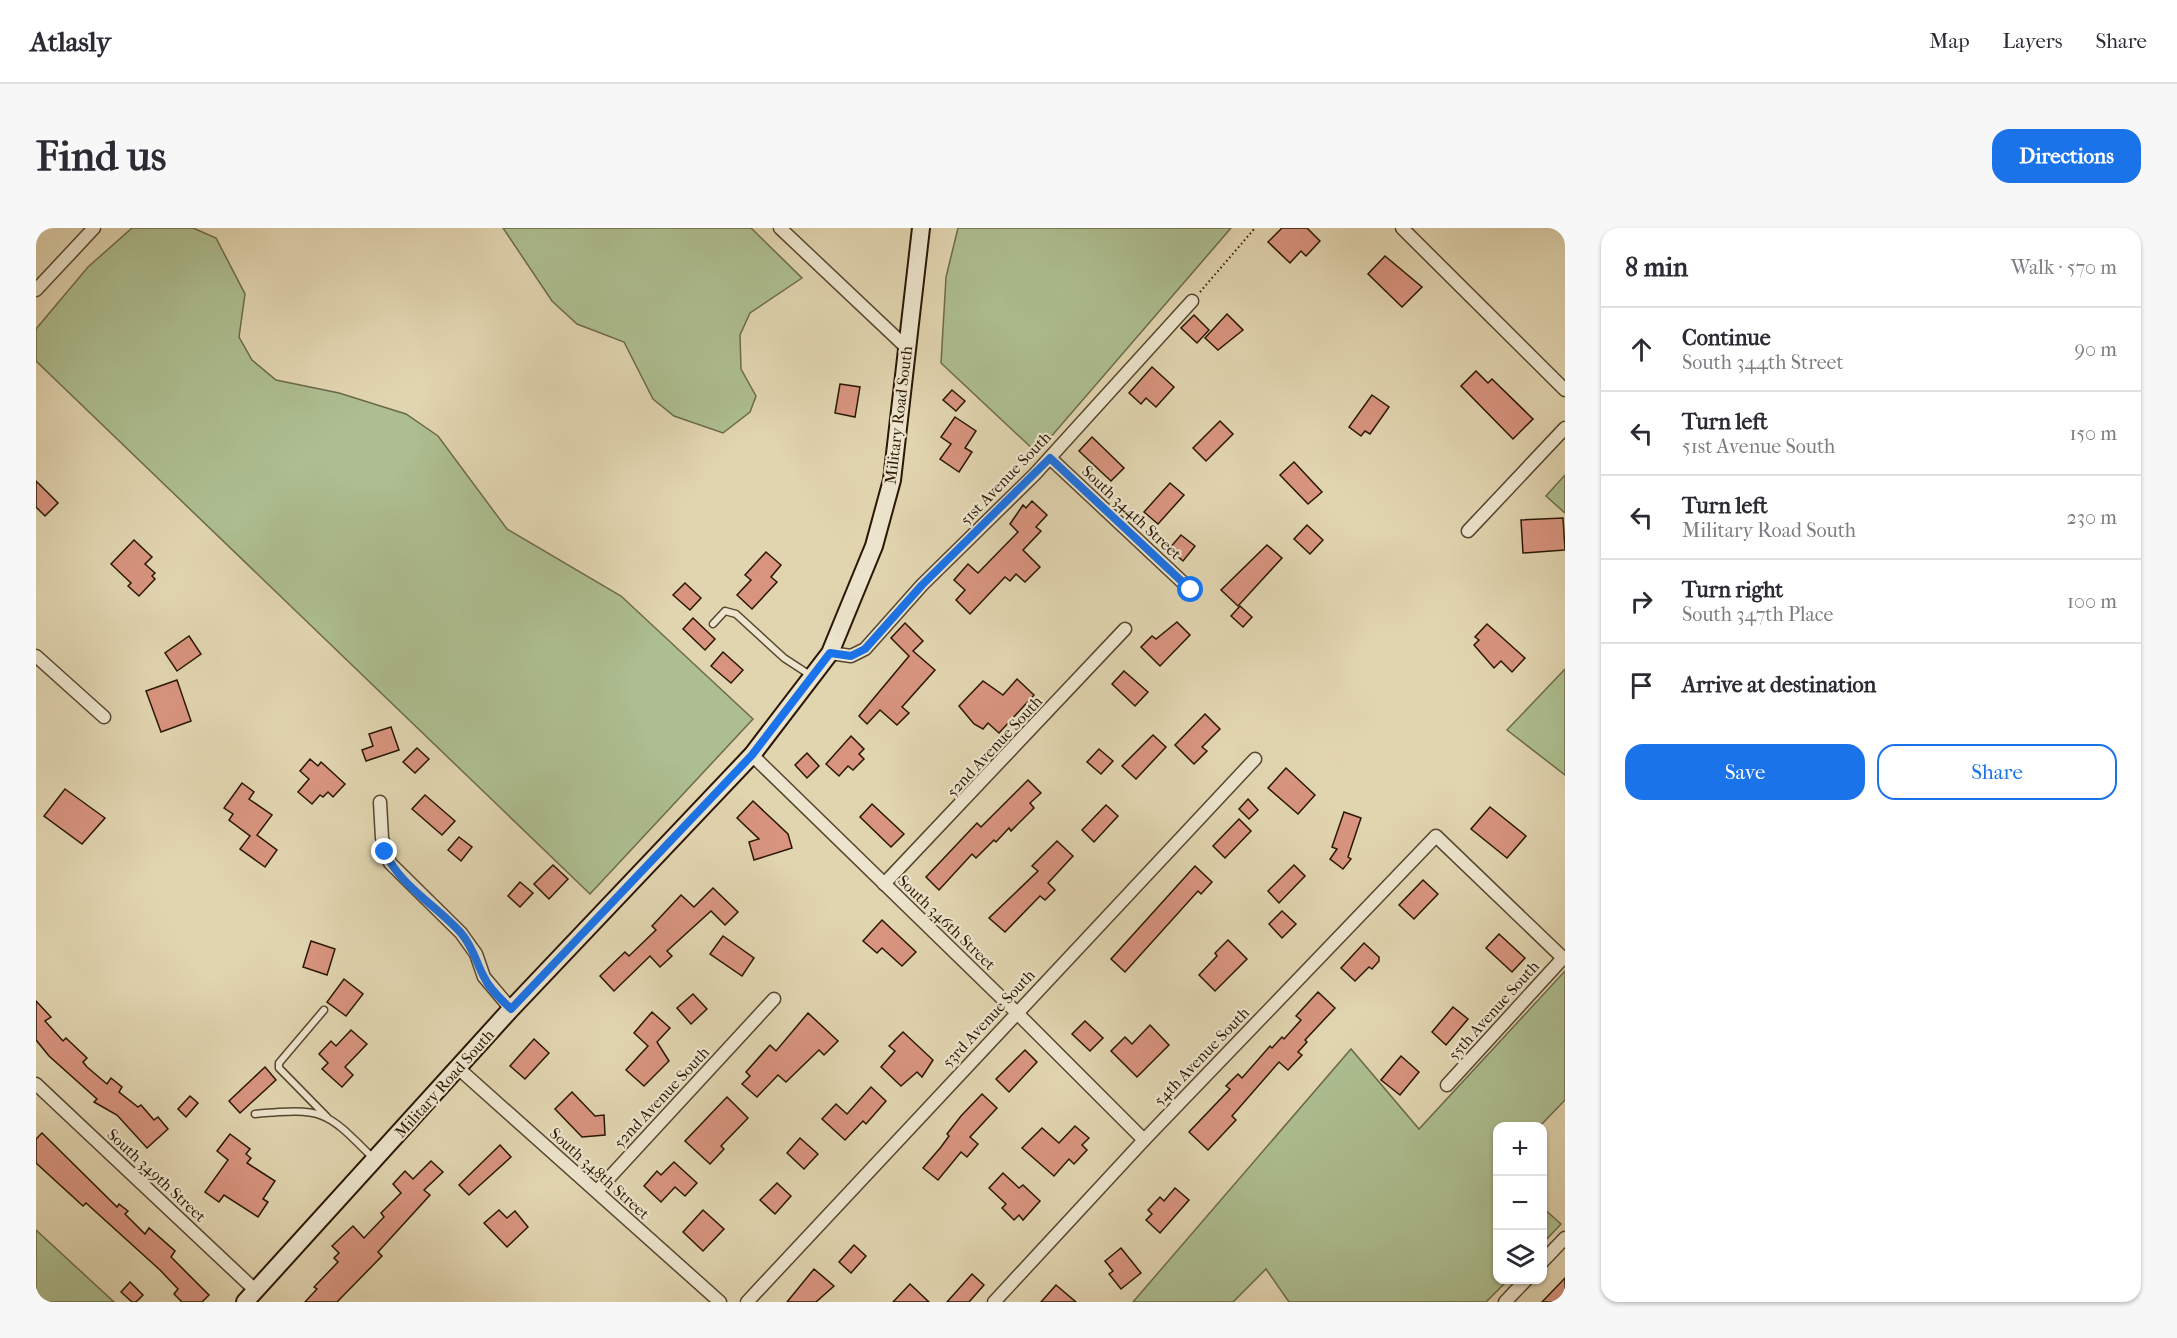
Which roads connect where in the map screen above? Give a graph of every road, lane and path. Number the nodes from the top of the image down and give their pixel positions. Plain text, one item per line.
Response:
1 (94, 228) edge
2 (780, 228) edge
3 (921, 228) edge
4 (1255, 228) edge
5 (1402, 228) edge
6 (36, 290) edge
7 (1192, 302) joint
8 (907, 348) junction
9 (1565, 390) edge
10 (1565, 428) edge
11 (1050, 458) junction
12 (1468, 531) dead end
13 (1191, 590) dead end
14 (713, 624) dead end
15 (1125, 628) dead end
16 (830, 653) junction
17 (36, 656) edge
18 (812, 677) junction
19 (104, 717) dead end
20 (752, 755) junction
21 (1256, 759) dead end
22 (380, 802) dead end
23 (884, 885) junction
24 (1563, 957) joint
25 (774, 999) dead end
26 (511, 1009) junction
27 (324, 1010) dead end
28 (1016, 1012) junction
29 (458, 1068) junction
30 (36, 1084) edge
31 (1447, 1085) dead end
32 (255, 1114) dead end
33 (327, 1117) junction
34 (1144, 1140) junction
35 (374, 1160) junction
36 (597, 1191) junction
37 (1565, 1238) edge
38 (1547, 1257) edge
39 (1522, 1284) edge
40 (250, 1296) edge
41 (720, 1302) edge
42 (747, 1302) edge
43 (994, 1302) edge
44 (1505, 1302) edge

1 - 6 street
2 - 8 street
3 - 8 main road, Military Road South
4 - 7 path
5 - 9 street
7 - 11 street, 51st Avenue South
8 - 16 main road, Military Road South
10 - 12 street
11 - 13 street, South 344th Street
11 - 16 street, 51st Avenue South
14 - 18 lane
15 - 23 street, 52nd Avenue South
16 - 18 main road, Military Road South
17 - 19 street
18 - 20 main road, Military Road South
20 - 23 street, South 346th Street
20 - 26 main road, Military Road South
21 - 28 street, 53rd Avenue South
22 - 26 street
23 - 28 street, South 346th Street
24 - 31 street, 55th Avenue South
24 - 34 street, 54th Avenue South
25 - 36 street, 52nd Avenue South
26 - 29 main road, Military Road South
27 - 33 lane
28 - 34 street, South 346th Street
28 - 42 street, 53rd Avenue South
29 - 35 main road, Military Road South
29 - 36 street, South 348th Street
30 - 40 street, South 349th Street
32 - 33 lane
33 - 35 lane
34 - 43 street, 54th Avenue South
35 - 40 main road, Military Road South
36 - 41 street, South 348th Street
37 - 38 street
39 - 44 street

